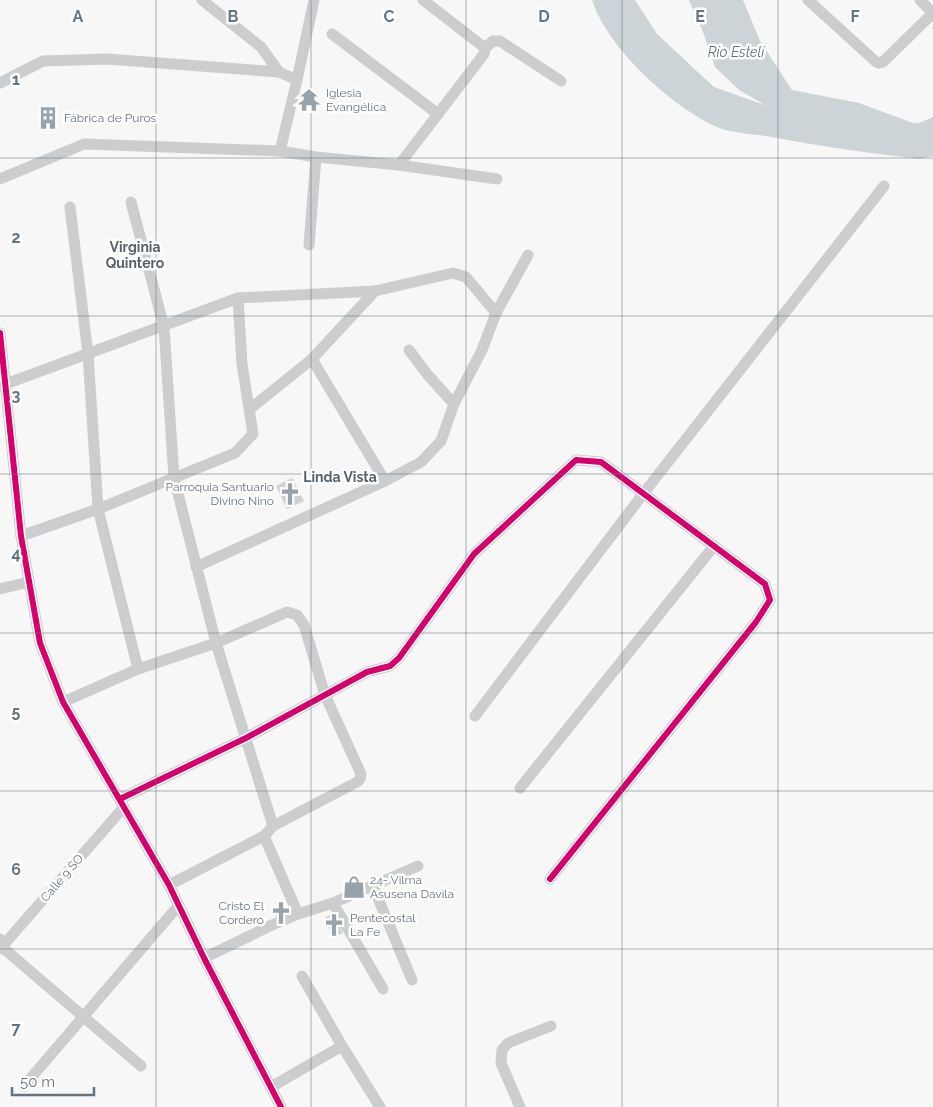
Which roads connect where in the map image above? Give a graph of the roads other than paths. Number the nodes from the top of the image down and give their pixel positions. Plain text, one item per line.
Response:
1 (202, 0) edge
2 (314, 0) edge
3 (423, 0) edge
4 (808, 0) edge
5 (920, 0) edge
6 (933, 13) edge
7 (332, 34) dead end
8 (485, 48) junction
9 (279, 72) junction
10 (297, 80) junction
11 (561, 82) dead end
12 (0, 83) edge
13 (438, 114) junction
14 (280, 151) junction
15 (316, 157) junction
16 (399, 165) junction
17 (0, 179) edge
18 (497, 179) dead end
19 (884, 186) dead end
20 (131, 202) dead end
21 (70, 207) dead end
22 (309, 245) dead end
23 (528, 255) dead end
24 (376, 291) junction
25 (238, 298) junction
26 (496, 312) junction
27 (164, 326) junction
28 (0, 333) edge
29 (409, 350) dead end
30 (88, 354) junction
31 (312, 359) junction
32 (2, 386) edge
33 (454, 404) junction
34 (250, 410) junction
35 (174, 478) junction
36 (385, 481) junction
37 (643, 494) junction
38 (98, 509) junction
39 (21, 536) junction
40 (714, 546) junction
41 (196, 567) junction
42 (29, 582) junction
43 (0, 589) edge
44 (216, 642) junction
45 (138, 669) junction
46 (325, 695) junction
47 (63, 702) junction
48 (475, 716) dead end
49 (246, 738) junction
50 (520, 788) dead end
51 (122, 803) junction
52 (273, 826) junction
53 (264, 836) junction
54 (418, 866) dead end
55 (550, 879) dead end
56 (169, 885) junction
57 (372, 886) junction
58 (333, 903) junction
59 (179, 905) junction
60 (298, 914) junction
61 (1, 945) edge
62 (204, 958) junction
63 (302, 976) dead end
64 (412, 980) dead end
65 (383, 989) dead end
66 (83, 1018) junction
67 (551, 1026) dead end
68 (342, 1046) junction
69 (141, 1066) dead end
70 (24, 1086) dead end
71 (271, 1087) junction
72 (281, 1107) edge
73 (380, 1107) edge
74 (520, 1107) edge

1 - 9 street
2 - 10 street
3 - 8 street
4 - 6 street
5 - 6 street
7 - 13 street
8 - 11 street
8 - 13 street
9 - 10 street
9 - 12 street
10 - 14 street
13 - 16 street
14 - 15 street
14 - 17 street
15 - 16 street
15 - 22 street
16 - 18 street
19 - 37 street
20 - 27 street
21 - 30 street
23 - 26 street
24 - 25 street
24 - 26 street
24 - 31 street
25 - 27 street
25 - 34 street
26 - 33 street
27 - 30 street
27 - 35 street
28 - 32 street
29 - 33 street
30 - 32 street
30 - 38 street
31 - 34 street
31 - 36 street
32 - 39 street
33 - 36 street
34 - 35 street
35 - 38 street
35 - 41 street
36 - 41 street
37 - 40 street
37 - 46 street
37 - 48 street
38 - 39 street
38 - 45 street
39 - 42 street
40 - 50 street
40 - 55 street
41 - 44 street
42 - 43 street
42 - 47 street
44 - 45 street
44 - 46 street
44 - 49 street
45 - 47 street
46 - 49 street
46 - 52 street
47 - 51 street
49 - 51 street
49 - 52 street
51 - 56 street
51 - 61 street, Calle 9 SO
52 - 53 street
53 - 56 street
53 - 60 street
54 - 57 street
56 - 59 street
57 - 58 street
57 - 64 street
58 - 60 street
58 - 65 street
59 - 62 street
59 - 66 street
60 - 62 street
61 - 66 street
62 - 71 street
63 - 68 street
66 - 69 street
66 - 70 street
67 - 74 street
68 - 71 street
68 - 73 street
71 - 72 street

